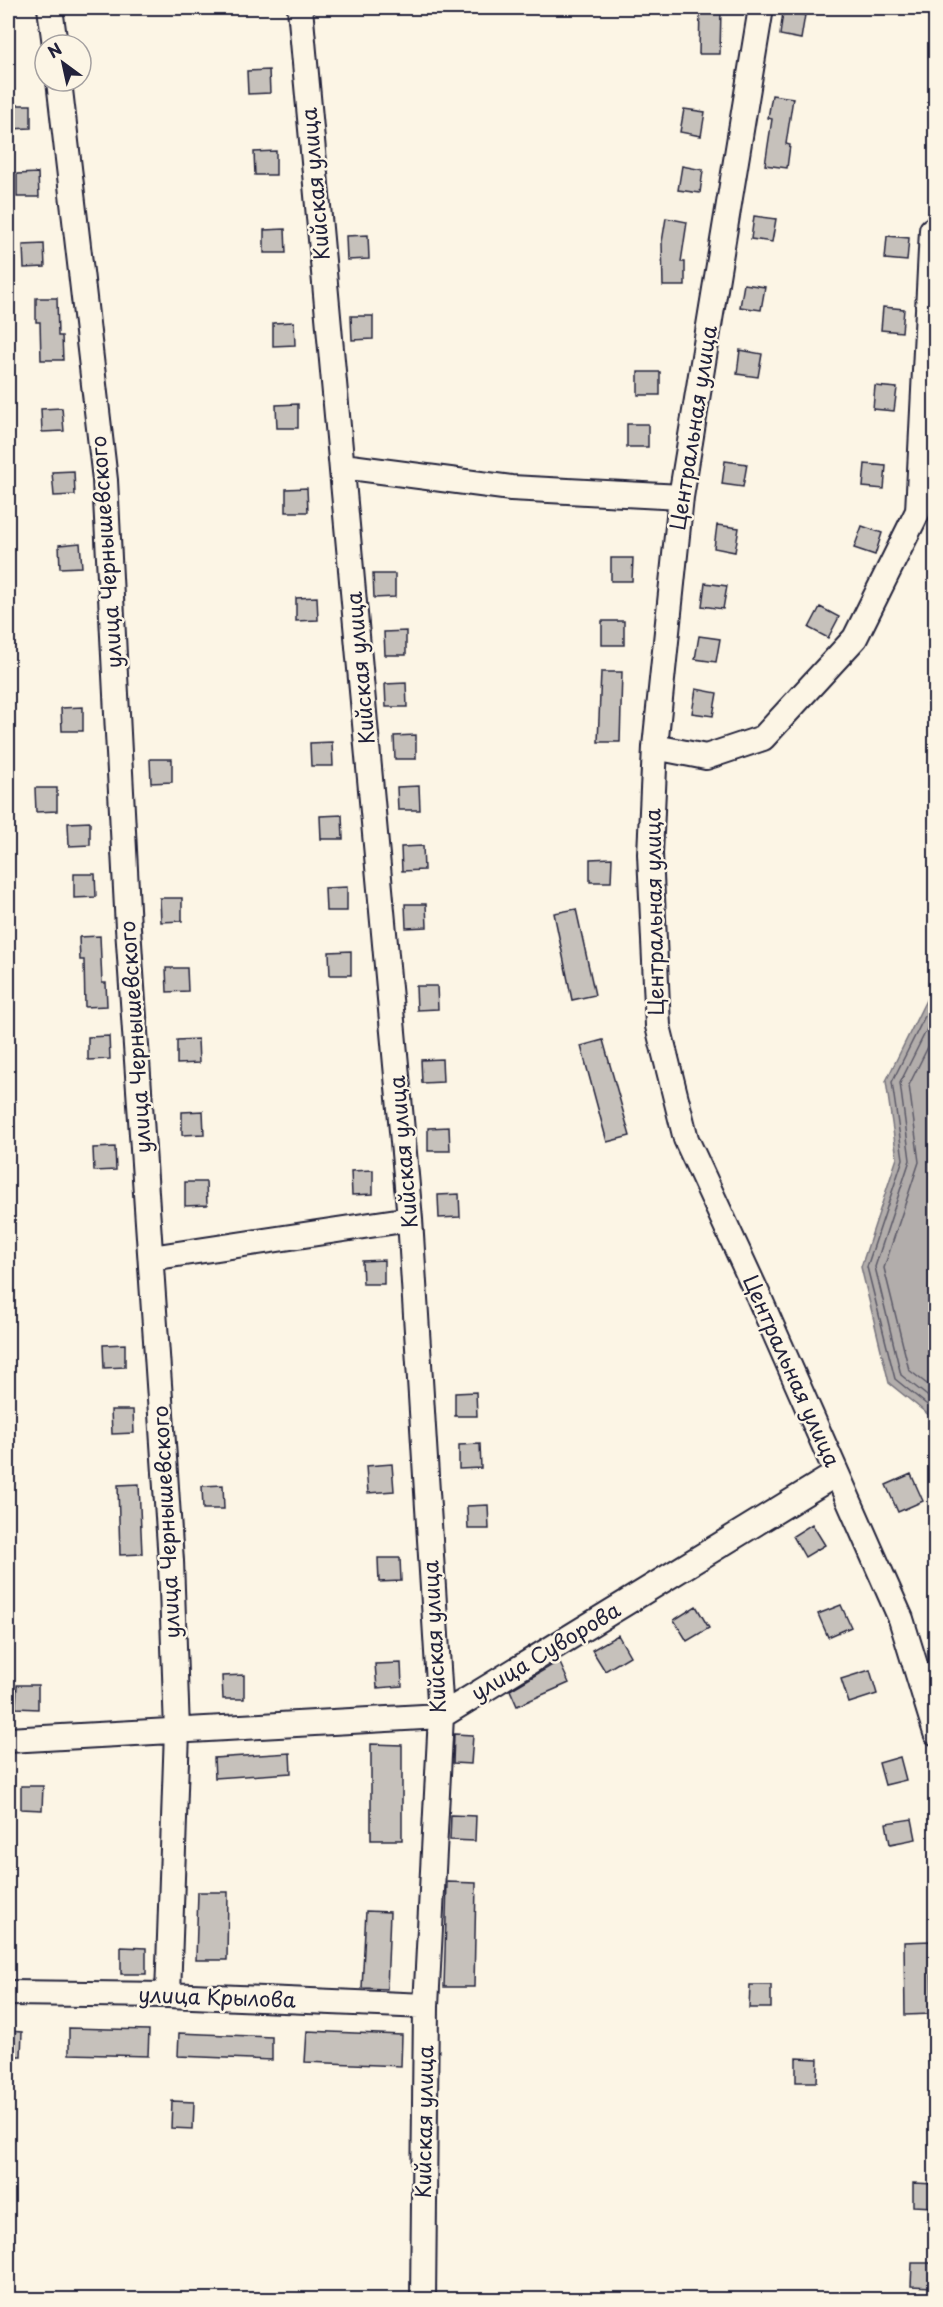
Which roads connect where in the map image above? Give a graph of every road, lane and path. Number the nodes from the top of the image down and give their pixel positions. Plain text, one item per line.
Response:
1 (50, 8) edge
2 (300, 8) edge
3 (761, 8) edge
4 (53, 33) edge
5 (60, 93) edge
6 (932, 230) dead end
7 (342, 466) junction
8 (681, 497) junction
9 (655, 747) junction
10 (410, 1219) junction
11 (151, 1258) junction
12 (836, 1474) junction
13 (441, 1716) junction
14 (177, 1731) junction
15 (936, 1733) edge
16 (8, 1740) edge
17 (8, 1993) edge
18 (168, 1995) junction
19 (426, 2006) junction
20 (423, 2300) edge

1 - 4 street
2 - 7 street, Кийская улица
3 - 8 street, Центральная улица
5 - 11 street, улица Чернышевского
6 - 9 street
7 - 8 street
7 - 10 street, Кийская улица
8 - 9 street, Центральная улица
9 - 12 street, Центральная улица
10 - 11 street
10 - 13 street, Кийская улица
11 - 14 street, улица Чернышевского
12 - 13 street, улица Суворова
12 - 15 street, Центральная улица
13 - 14 street, улица Суворова
13 - 19 street, Кийская улица
14 - 16 street, улица Суворова
14 - 18 street, улица Чернышевского
17 - 18 street, улица Крылова
18 - 19 street, улица Крылова
19 - 20 street, Кийская улица

